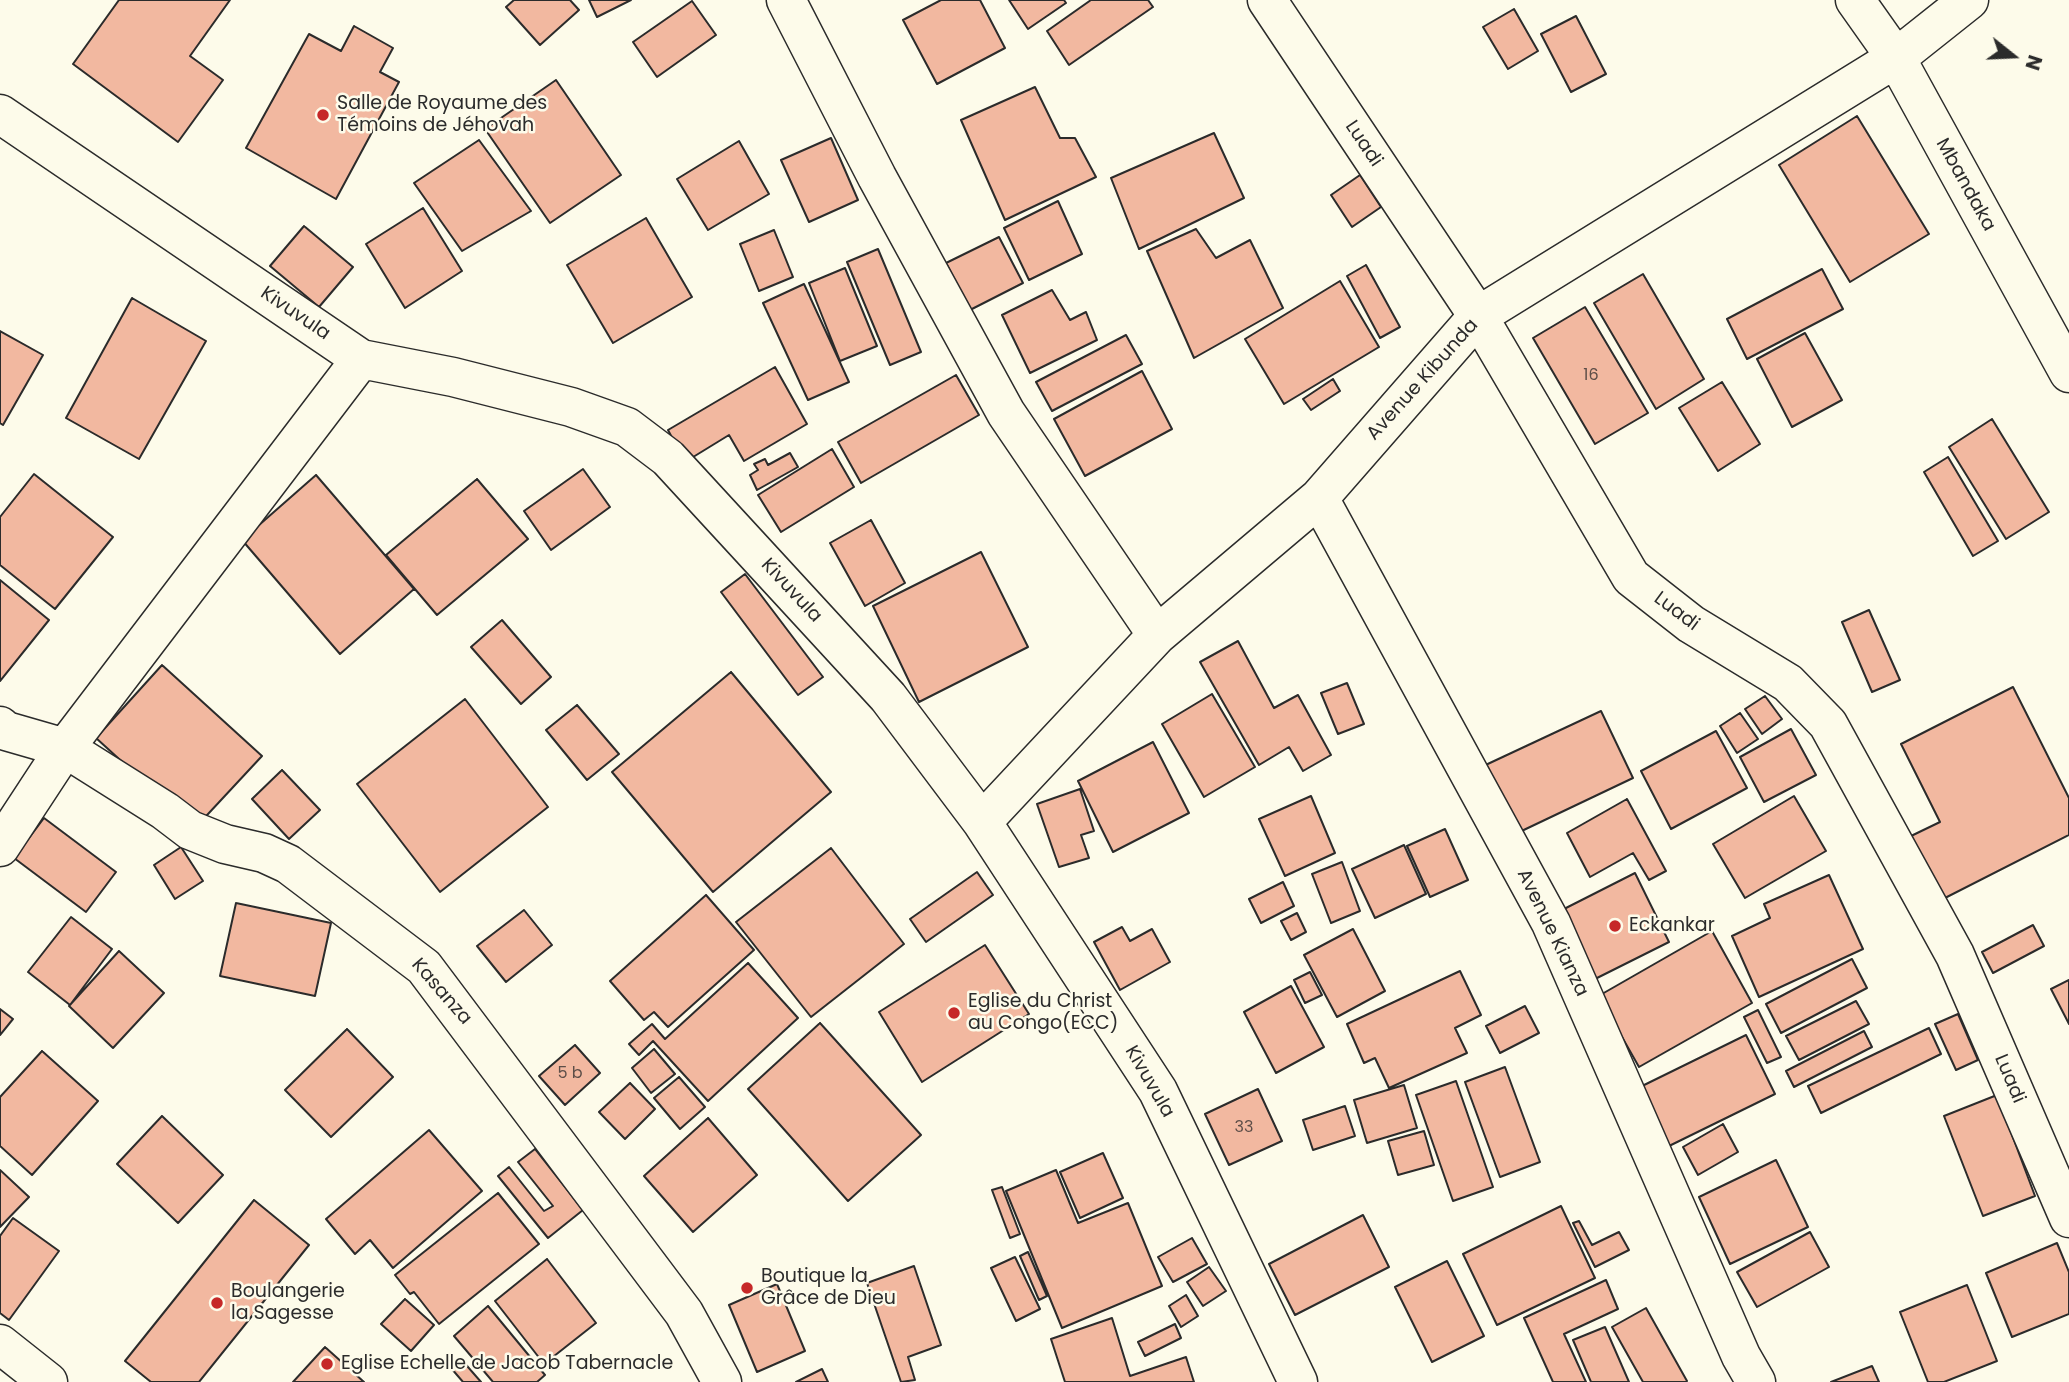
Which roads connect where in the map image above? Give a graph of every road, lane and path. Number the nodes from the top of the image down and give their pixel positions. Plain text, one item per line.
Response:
1 (786, 0) edge
2 (1267, 0) edge
3 (1856, 0) edge
4 (1969, 0) edge
5 (1896, 58) junction
6 (0, 114) edge
7 (1478, 316) junction
8 (361, 359) junction
9 (2069, 373) edge
10 (1319, 498) junction
11 (1157, 635) junction
12 (0, 726) edge
13 (65, 748) junction
14 (982, 822) junction
15 (0, 847) edge
16 (2069, 1218) edge
17 (0, 1344) edge
18 (48, 1382) edge
19 (722, 1382) edge
20 (1298, 1382) edge
21 (1756, 1382) edge

1 - 11 street
2 - 7 street, Luadi
3 - 5 street, Mbandaka
4 - 5 street, Avenue Kibunda
5 - 7 street, Avenue Kibunda
5 - 9 street, Mbandaka
6 - 8 street, Kivuvula
7 - 10 street, Avenue Kibunda
7 - 16 street, Luadi
8 - 13 street
8 - 14 street, Kivuvula
10 - 11 street, Avenue Kibunda
10 - 21 street, Avenue Kianza
11 - 14 street, Avenue Kibunda
12 - 13 street, Kasanza
13 - 15 street
13 - 19 street, Kasanza
14 - 20 street, Kivuvula
17 - 18 street

